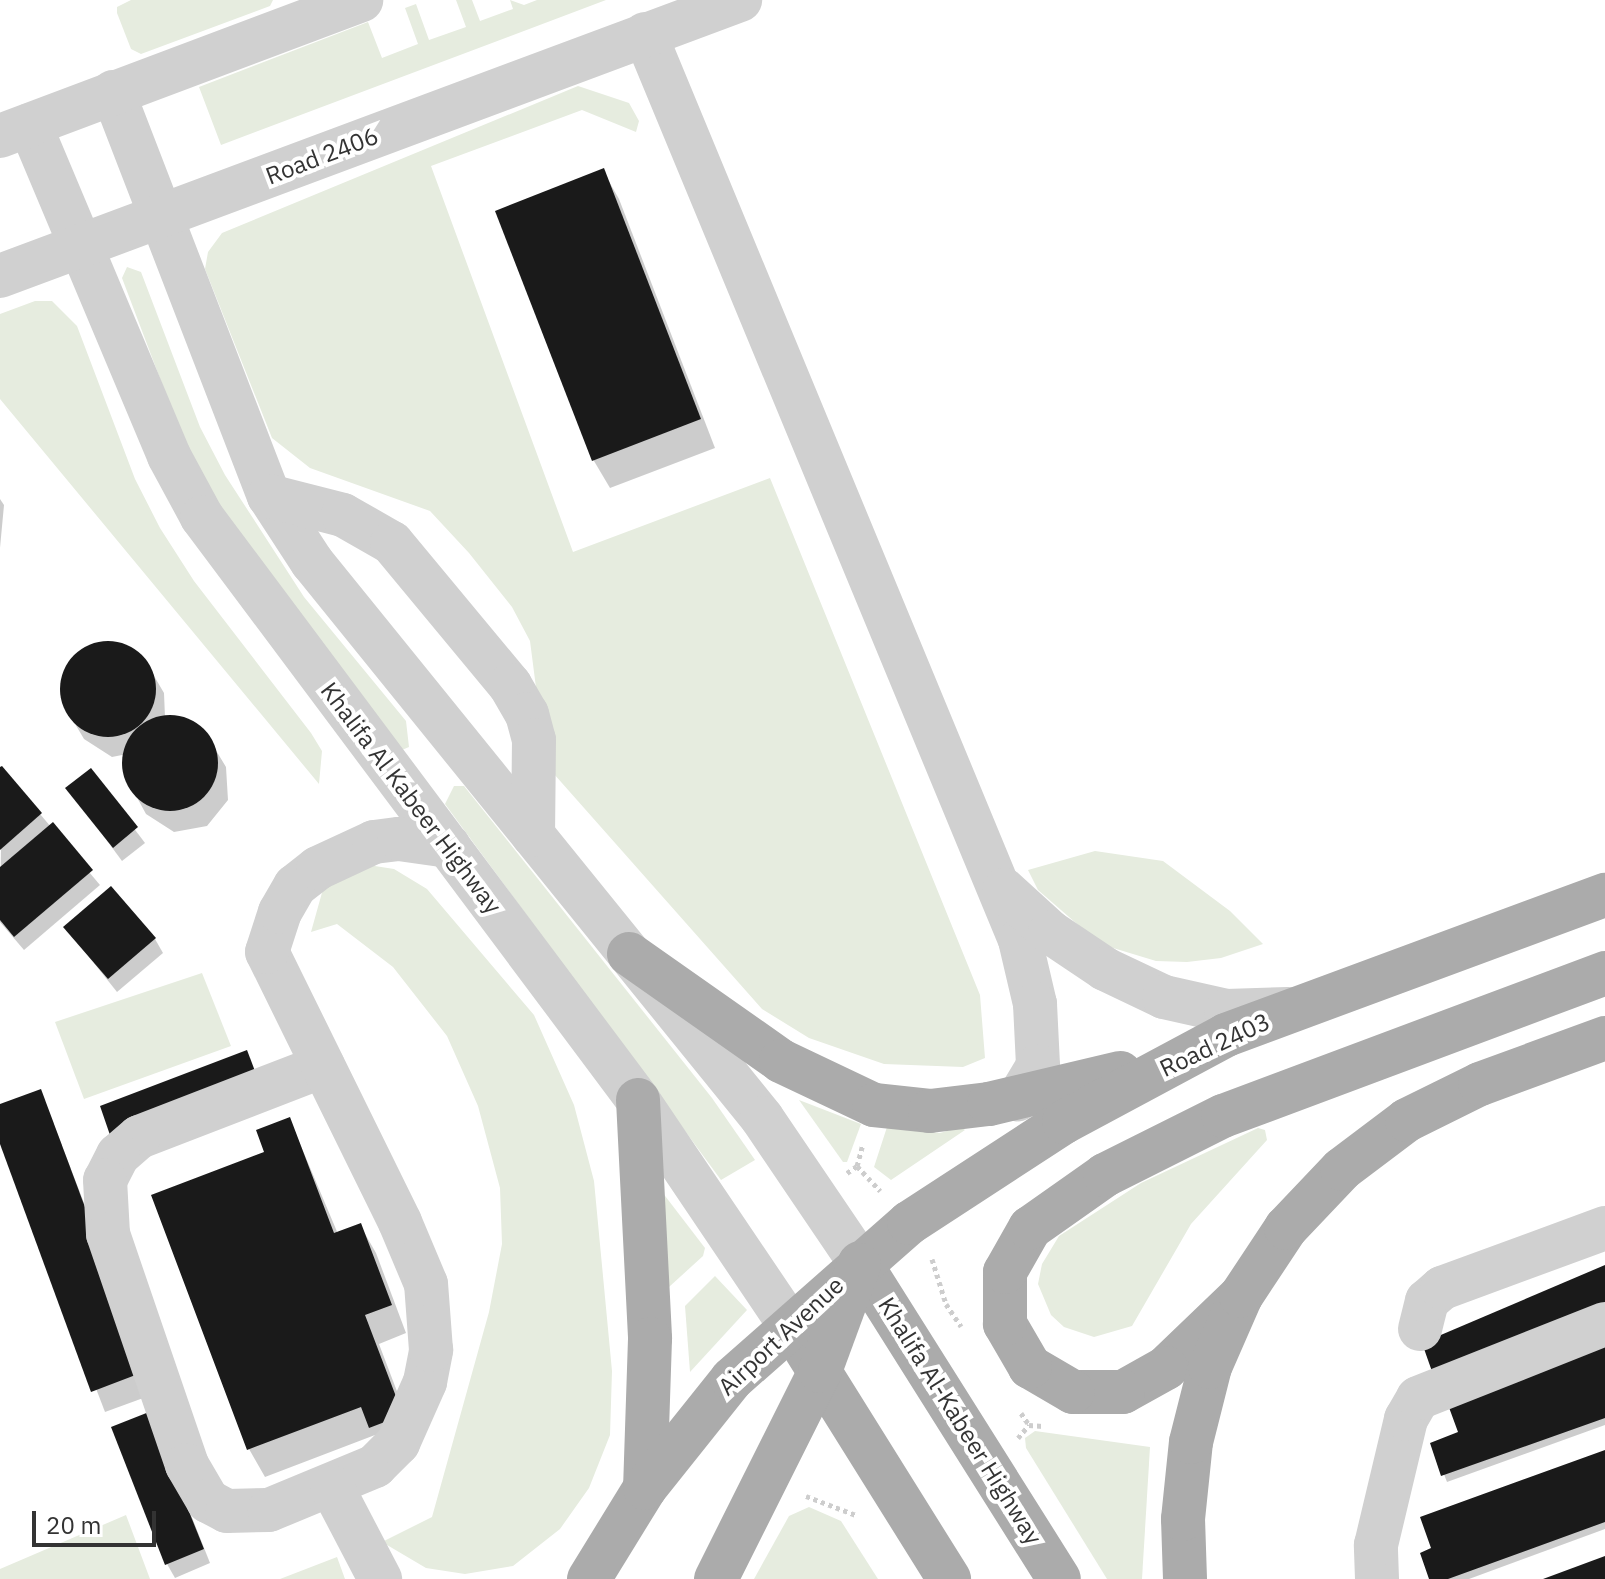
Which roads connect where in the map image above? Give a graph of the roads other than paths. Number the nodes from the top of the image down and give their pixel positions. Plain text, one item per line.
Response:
1 (361, 0) edge
2 (740, 0) edge
3 (645, 34) junction
4 (113, 92) junction
5 (15, 131) edge
6 (163, 216) junction
7 (83, 244) junction
8 (0, 276) edge
9 (269, 496) junction
10 (464, 751) junction
11 (392, 774) junction
12 (533, 835) junction
13 (449, 846) junction
14 (351, 850) junction
15 (1001, 887) junction
16 (1605, 895) edge
17 (629, 954) junction
18 (1605, 973) edge
19 (1294, 1009) junction
20 (1605, 1038) edge
21 (1181, 1058) junction
22 (323, 1066) junction
23 (1018, 1099) junction
24 (638, 1100) junction
25 (1605, 1228) edge
26 (860, 1263) junction
27 (1241, 1296) junction
28 (789, 1324) junction
29 (1605, 1324) edge
30 (1420, 1329) dead end
31 (820, 1371) junction
32 (332, 1487) junction
33 (645, 1488) junction
34 (380, 1579) edge
35 (589, 1579) edge
36 (716, 1579) edge
37 (949, 1579) edge
38 (1059, 1579) edge
39 (1185, 1579) edge
40 (1377, 1579) edge

1 - 4 street
2 - 3 street, Road 2406
3 - 6 street, Road 2406
3 - 15 street
4 - 5 street
4 - 6 street
5 - 7 street, Khalifa Al Kabeer Highway
6 - 7 street, Road 2406
6 - 9 street
7 - 8 street, Road 2406
7 - 11 street, Khalifa Al Kabeer Highway
9 - 10 street
9 - 12 street
10 - 11 street
10 - 12 street
11 - 13 street, Khalifa Al Kabeer Highway
11 - 14 street
12 - 17 street
13 - 14 street
13 - 24 street, Khalifa Al Kabeer Highway
14 - 22 street
15 - 19 street
15 - 23 street
16 - 19 main road, Road 2403
17 - 23 main road
17 - 26 street
18 - 27 main road
19 - 21 main road, Road 2403
20 - 27 main road
21 - 23 main road
21 - 26 main road, Road 2403
22 - 32 street
22 - 32 street
24 - 28 street, Khalifa Al Kabeer Highway
24 - 33 main road
25 - 30 street
26 - 28 main road, Airport Avenue
26 - 31 main road, Airport Avenue
26 - 38 main road, Khalifa Al-Kabeer Highway
27 - 39 main road
28 - 31 main road
28 - 33 main road, Airport Avenue
29 - 40 street
31 - 36 main road, Airport Avenue
31 - 37 main road
32 - 34 street
33 - 35 main road, Airport Avenue

